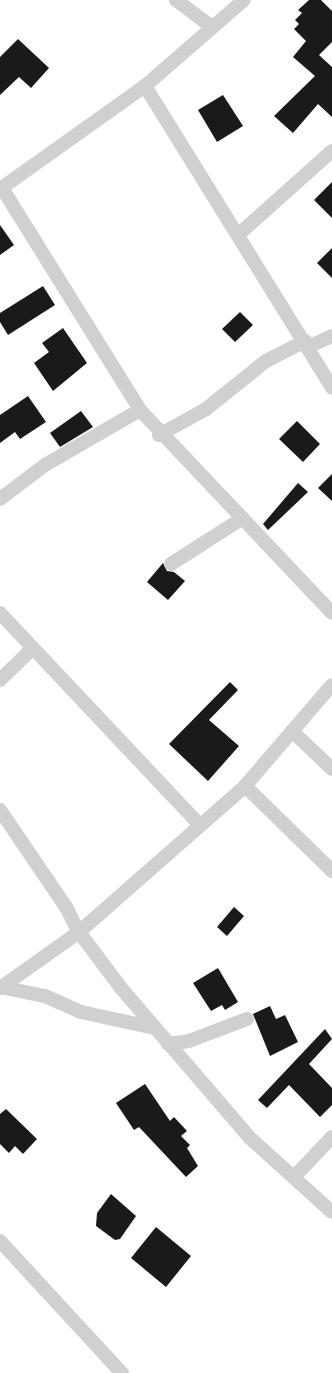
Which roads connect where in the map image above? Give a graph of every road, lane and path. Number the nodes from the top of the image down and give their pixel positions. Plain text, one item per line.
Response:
1 (176, 0) edge
2 (244, 0) edge
3 (212, 27) junction
4 (145, 86) junction
5 (332, 151) edge
6 (1, 188) edge
7 (238, 235) junction
8 (332, 336) edge
9 (307, 344) junction
10 (332, 388) edge
11 (140, 410) junction
12 (160, 435) junction
13 (0, 499) edge
14 (243, 518) junction
15 (171, 564) dead end
16 (0, 613) edge
17 (332, 614) edge
18 (31, 650) junction
19 (0, 680) edge
20 (332, 685) edge
21 (292, 731) junction
22 (332, 770) edge
23 (245, 786) junction
24 (0, 810) edge
25 (200, 825) junction
26 (332, 870) edge
27 (79, 932) junction
28 (1, 987) edge
29 (247, 1019) dead end
30 (155, 1028) junction
31 (168, 1044) junction
32 (332, 1137) edge
33 (294, 1177) junction
34 (332, 1212) edge
35 (0, 1241) edge
36 (122, 1373) edge

1 - 3 street
2 - 3 street
3 - 4 street
4 - 6 street
4 - 7 street
5 - 7 street
6 - 11 street
7 - 9 street
8 - 9 street
9 - 10 street
9 - 12 street
11 - 12 street
11 - 13 street
12 - 14 street
14 - 15 street
14 - 17 street
16 - 18 street
18 - 19 street
18 - 25 street
20 - 21 street
21 - 22 street
21 - 23 street
23 - 25 street
23 - 26 street
24 - 27 street
25 - 27 street
27 - 28 street
27 - 30 street
28 - 30 street
29 - 31 street
30 - 31 street
31 - 33 street
32 - 33 street
33 - 34 street
35 - 36 street

